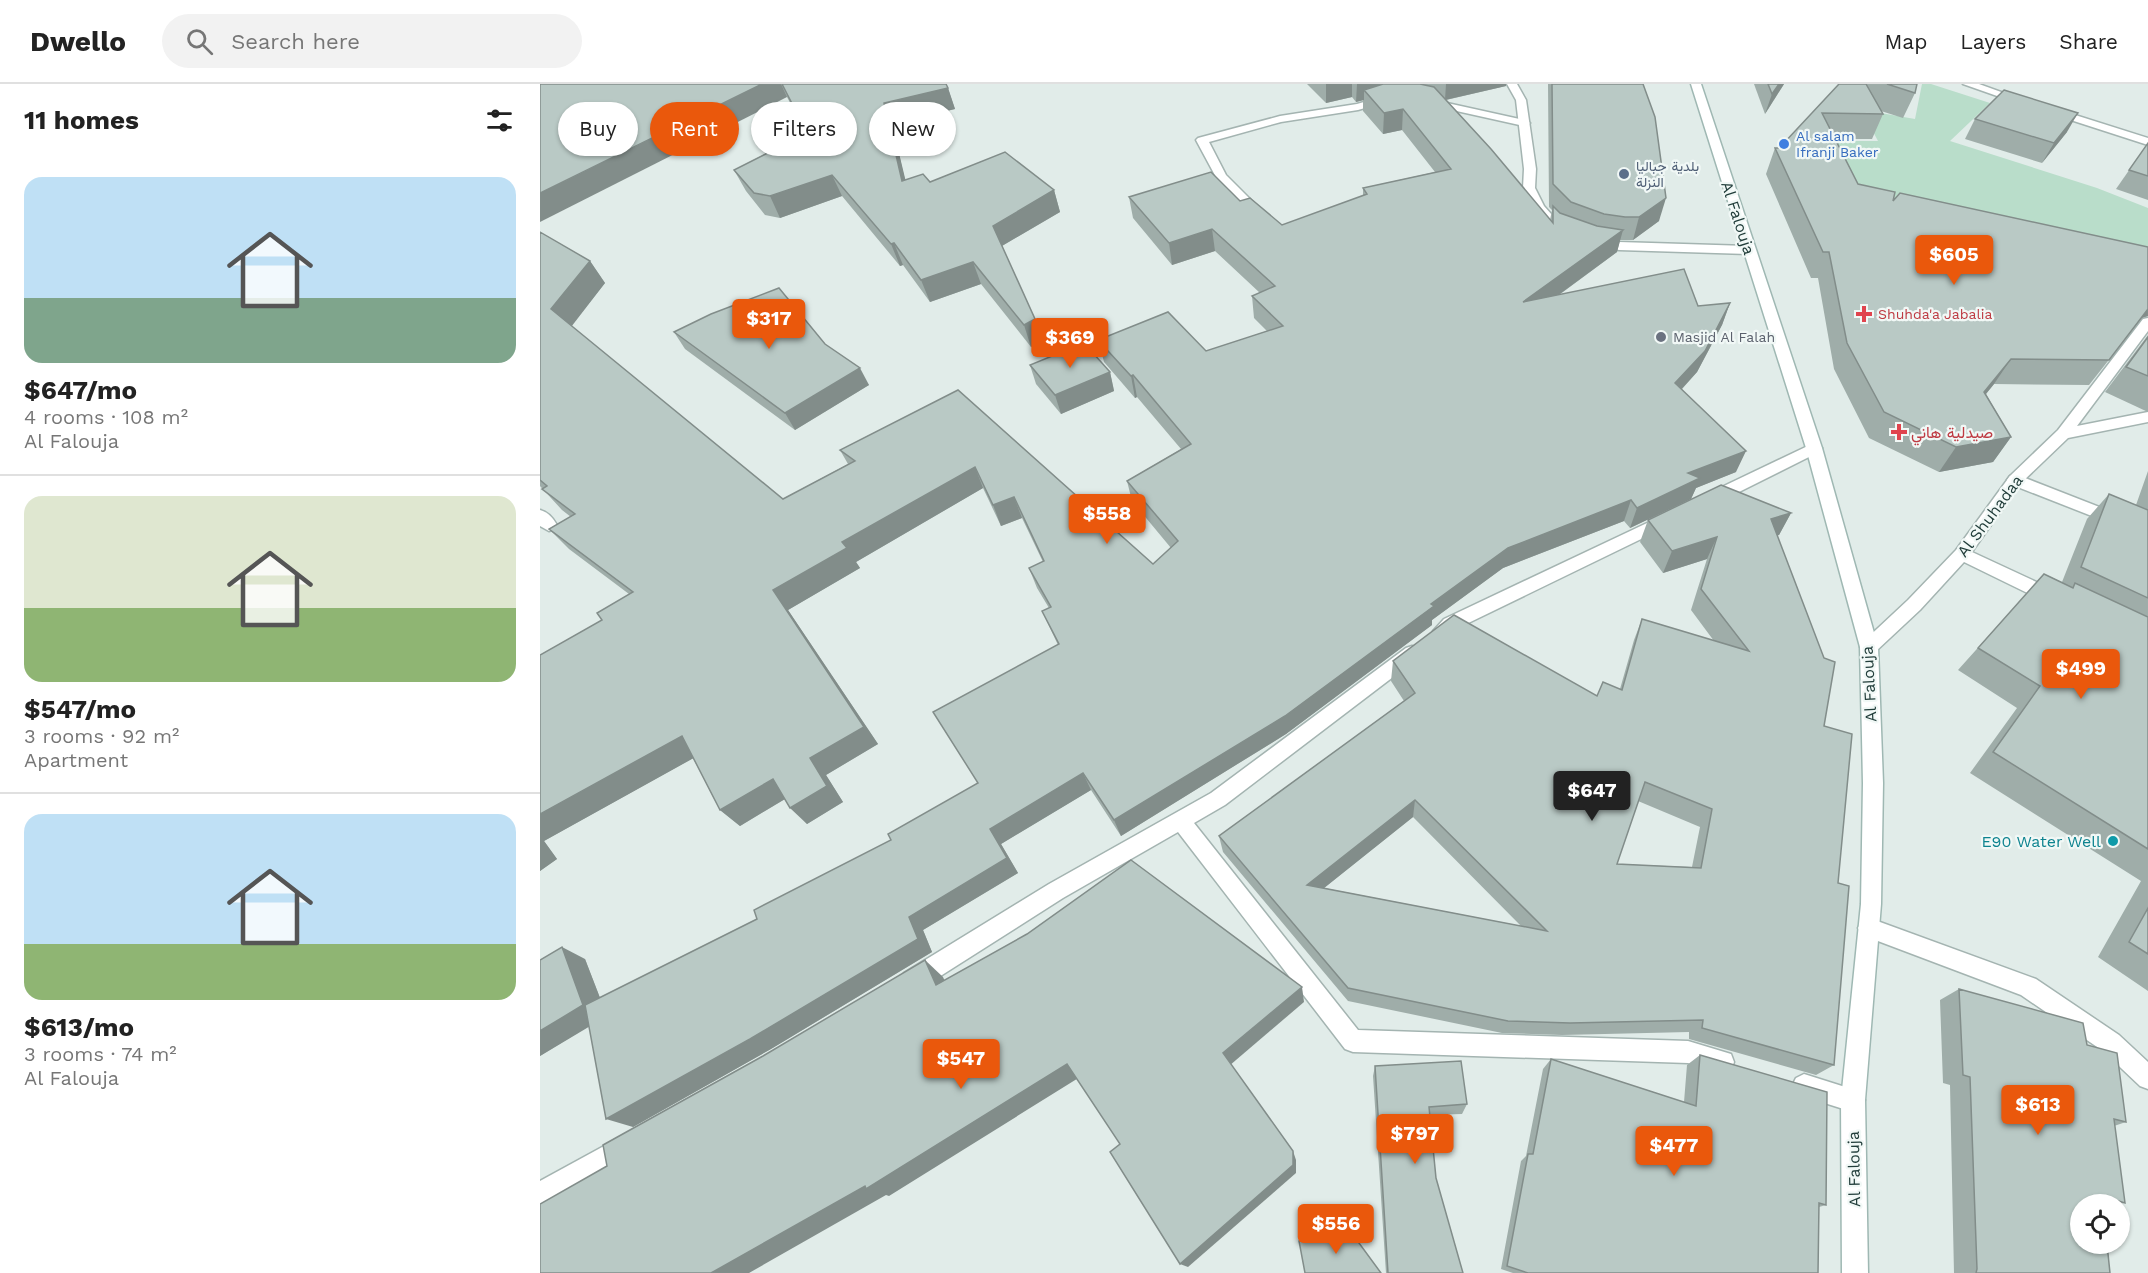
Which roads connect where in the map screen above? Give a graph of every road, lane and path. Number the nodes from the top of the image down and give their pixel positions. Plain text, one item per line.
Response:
1 (1512, 84) edge
2 (1696, 84) edge
3 (1968, 84) edge
4 (1397, 95) edge
5 (1419, 100) edge
6 (1524, 123) junction
7 (2148, 142) edge
8 (1268, 224) edge
9 (1569, 232) edge
10 (1586, 238) edge
11 (1748, 250) junction
12 (2148, 322) edge
13 (2148, 417) edge
14 (2062, 434) junction
15 (1814, 448) junction
16 (2015, 480) junction
17 (2148, 532) edge
18 (1962, 554) junction
19 (2065, 604) edge
20 (1869, 647) junction
21 (1180, 820) junction
22 (1869, 928) junction
23 (892, 992) edge
24 (1743, 1068) edge
25 (2148, 1078) edge
26 (1787, 1081) edge
27 (1853, 1100) junction
28 (644, 1136) edge
29 (540, 1195) edge
30 (1855, 1273) edge

1 - 6 street
2 - 11 street, Al Falouja
3 - 7 street
4 - 8 street
5 - 6 street
6 - 9 street
10 - 11 street
11 - 15 street, Al Falouja
12 - 14 street, Al Shuhadaa
13 - 14 street
14 - 16 street, Al Shuhadaa
15 - 20 street, Al Falouja
15 - 21 street
16 - 17 street
16 - 18 street, Al Shuhadaa
18 - 19 street
18 - 20 street, Al Shuhadaa
20 - 22 street, Al Falouja
21 - 23 street
21 - 24 street
22 - 25 street
22 - 27 street, Al Falouja
26 - 27 street
27 - 30 street, Al Falouja
28 - 29 street

